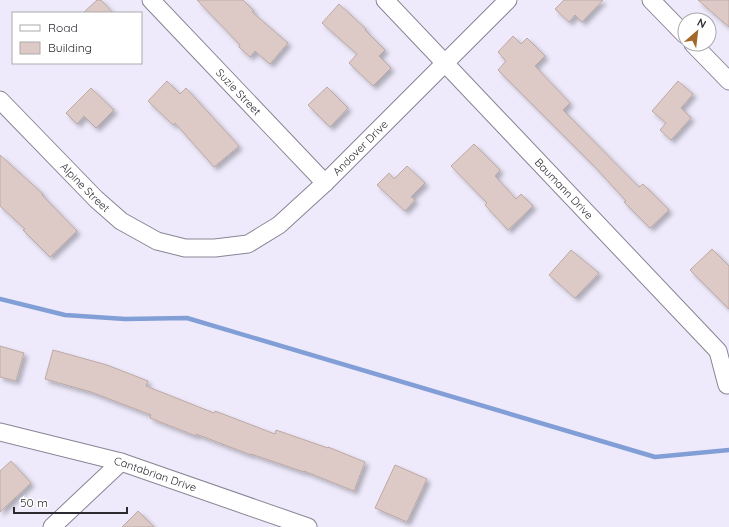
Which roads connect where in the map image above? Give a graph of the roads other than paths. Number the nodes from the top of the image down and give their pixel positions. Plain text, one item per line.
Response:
1 (151, 0) edge
2 (385, 0) edge
3 (508, 0) edge
4 (651, 0) edge
5 (677, 27) edge
6 (701, 52) edge
7 (445, 64) junction
8 (729, 81) edge
9 (0, 100) edge
10 (326, 183) junction
11 (189, 248) joint
12 (727, 385) dead end
13 (0, 432) edge
14 (122, 462) junction
15 (52, 527) edge
16 (308, 527) edge

1 - 10 street, Suzie Street
2 - 7 street, Baumann Drive
3 - 7 street, Andover Drive
4 - 5 street
6 - 8 street
7 - 10 street, Andover Drive
7 - 12 street, Baumann Drive
9 - 11 street, Alpine Street
10 - 11 street, Andover Drive
13 - 14 street, Cantabrian Drive
14 - 15 street
14 - 16 street, Cantabrian Drive

